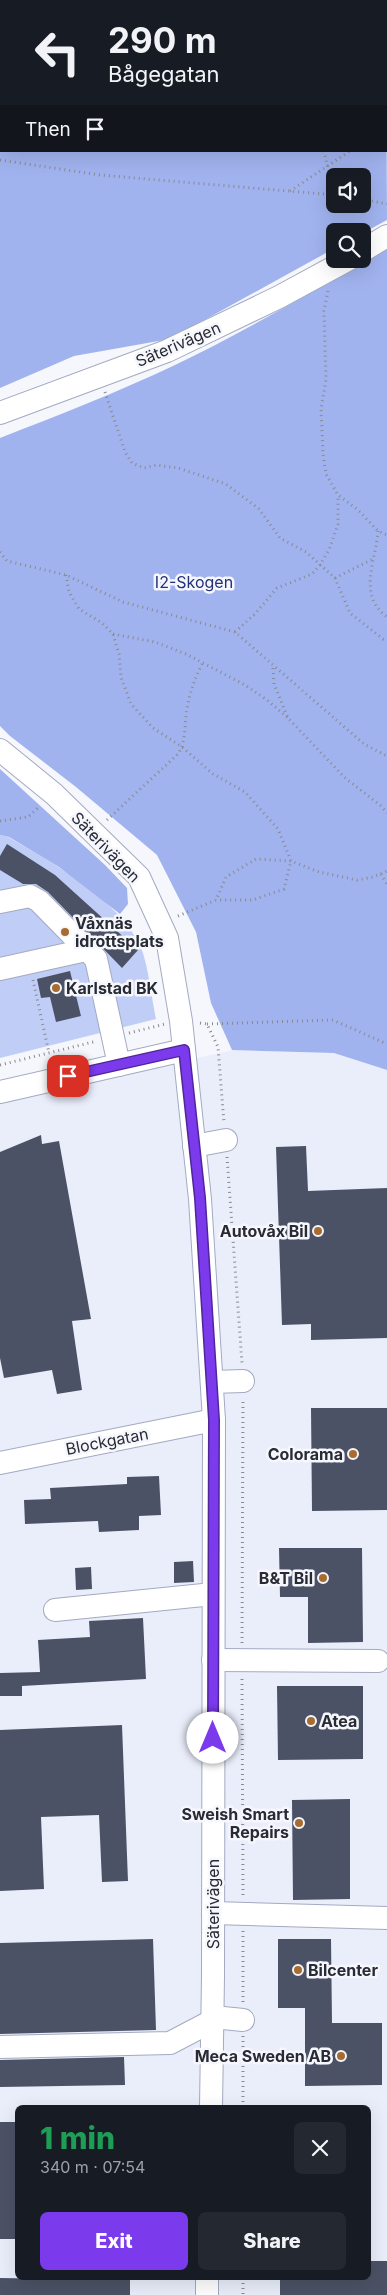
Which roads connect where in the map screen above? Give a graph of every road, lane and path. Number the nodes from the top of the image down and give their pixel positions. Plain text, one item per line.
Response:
1 (324, 152) edge
2 (349, 152) edge
3 (0, 160) edge
4 (328, 167) junction
5 (289, 192) junction
6 (326, 194) edge
7 (371, 201) edge
8 (387, 204) edge
9 (387, 236) edge
10 (371, 246) edge
11 (333, 268) edge
12 (340, 268) edge
13 (99, 375) junction
14 (0, 413) edge
15 (338, 495) junction
16 (378, 531) junction
17 (387, 535) edge
18 (0, 552) edge
19 (373, 559) junction
20 (320, 565) junction
21 (66, 575) junction
22 (335, 578) junction
23 (387, 617) edge
24 (235, 632) junction
25 (113, 634) junction
26 (387, 640) edge
27 (202, 664) junction
28 (273, 668) junction
29 (288, 718) junction
30 (182, 748) junction
31 (0, 750) edge
32 (387, 756) edge
33 (54, 794) junction
34 (387, 813) edge
35 (0, 821) edge
36 (95, 834) junction
37 (291, 861) junction
38 (387, 871) edge
39 (381, 874) junction
40 (387, 884) edge
41 (216, 900) junction
42 (0, 902) edge
43 (160, 923) junction
44 (86, 950) junction
45 (29, 963) junction
46 (0, 969) edge
47 (181, 1020) junction
48 (207, 1024) junction
49 (112, 1037) junction
50 (387, 1044) edge
51 (184, 1050) junction
52 (49, 1053) junction
53 (0, 1065) edge
54 (118, 1065) junction
55 (0, 1092) edge
56 (226, 1140) junction
57 (194, 1146) junction
58 (243, 1381) junction
59 (212, 1382) junction
60 (214, 1420) junction
61 (0, 1462) edge
62 (213, 1594) junction
63 (55, 1610) dead end
64 (242, 1659) junction
65 (213, 1660) junction
66 (378, 1661) dead end
67 (213, 1913) junction
68 (243, 1914) junction
69 (387, 1918) edge
70 (212, 2019) junction
71 (243, 2020) junction
72 (0, 2047) edge
73 (211, 2105) edge
74 (243, 2105) edge
75 (207, 2280) edge
76 (243, 2280) edge
77 (207, 2295) edge
78 (243, 2295) edge

1 - 4 path
2 - 4 path
3 - 5 path
4 - 5 path
5 - 6 path
7 - 8 path
9 - 10 street
11 - 13 street, Säterivägen
12 - 15 path
13 - 14 street, Säterivägen
13 - 20 path
15 - 16 path
15 - 20 path
16 - 17 path
16 - 19 path
18 - 21 path
19 - 22 path
19 - 23 path
20 - 22 path
20 - 24 path
21 - 24 path
21 - 25 path
22 - 26 path
24 - 28 path
25 - 27 path
25 - 30 path
27 - 29 path
27 - 30 path
28 - 29 path
28 - 32 path
29 - 34 path
30 - 36 path
30 - 37 path
31 - 33 street, Säterivägen
33 - 35 path
33 - 36 street, Säterivägen
36 - 43 street, Säterivägen
37 - 39 path
37 - 41 path
37 - 41 path
38 - 39 path
39 - 40 path
41 - 43 path
42 - 44 street
43 - 47 street, Säterivägen
44 - 45 street
44 - 49 street
45 - 46 street
45 - 52 path
47 - 48 path
47 - 49 path
47 - 51 street, Säterivägen
48 - 50 path
48 - 56 path
49 - 52 path
49 - 54 street
51 - 54 street
51 - 57 street, Säterivägen
52 - 53 path
54 - 55 street
56 - 57 street
56 - 58 path
57 - 59 street, Säterivägen
58 - 59 street
58 - 64 path
59 - 60 street, Säterivägen
60 - 61 street, Blockgatan
60 - 62 street, Säterivägen
62 - 63 street
62 - 65 street, Säterivägen
64 - 65 street
64 - 66 street
64 - 68 path
65 - 67 street, Säterivägen
67 - 68 street
67 - 70 street, Säterivägen
68 - 69 street
68 - 71 path
70 - 71 street
70 - 72 street
70 - 73 street, Säterivägen
71 - 74 path
75 - 77 street
76 - 78 path

